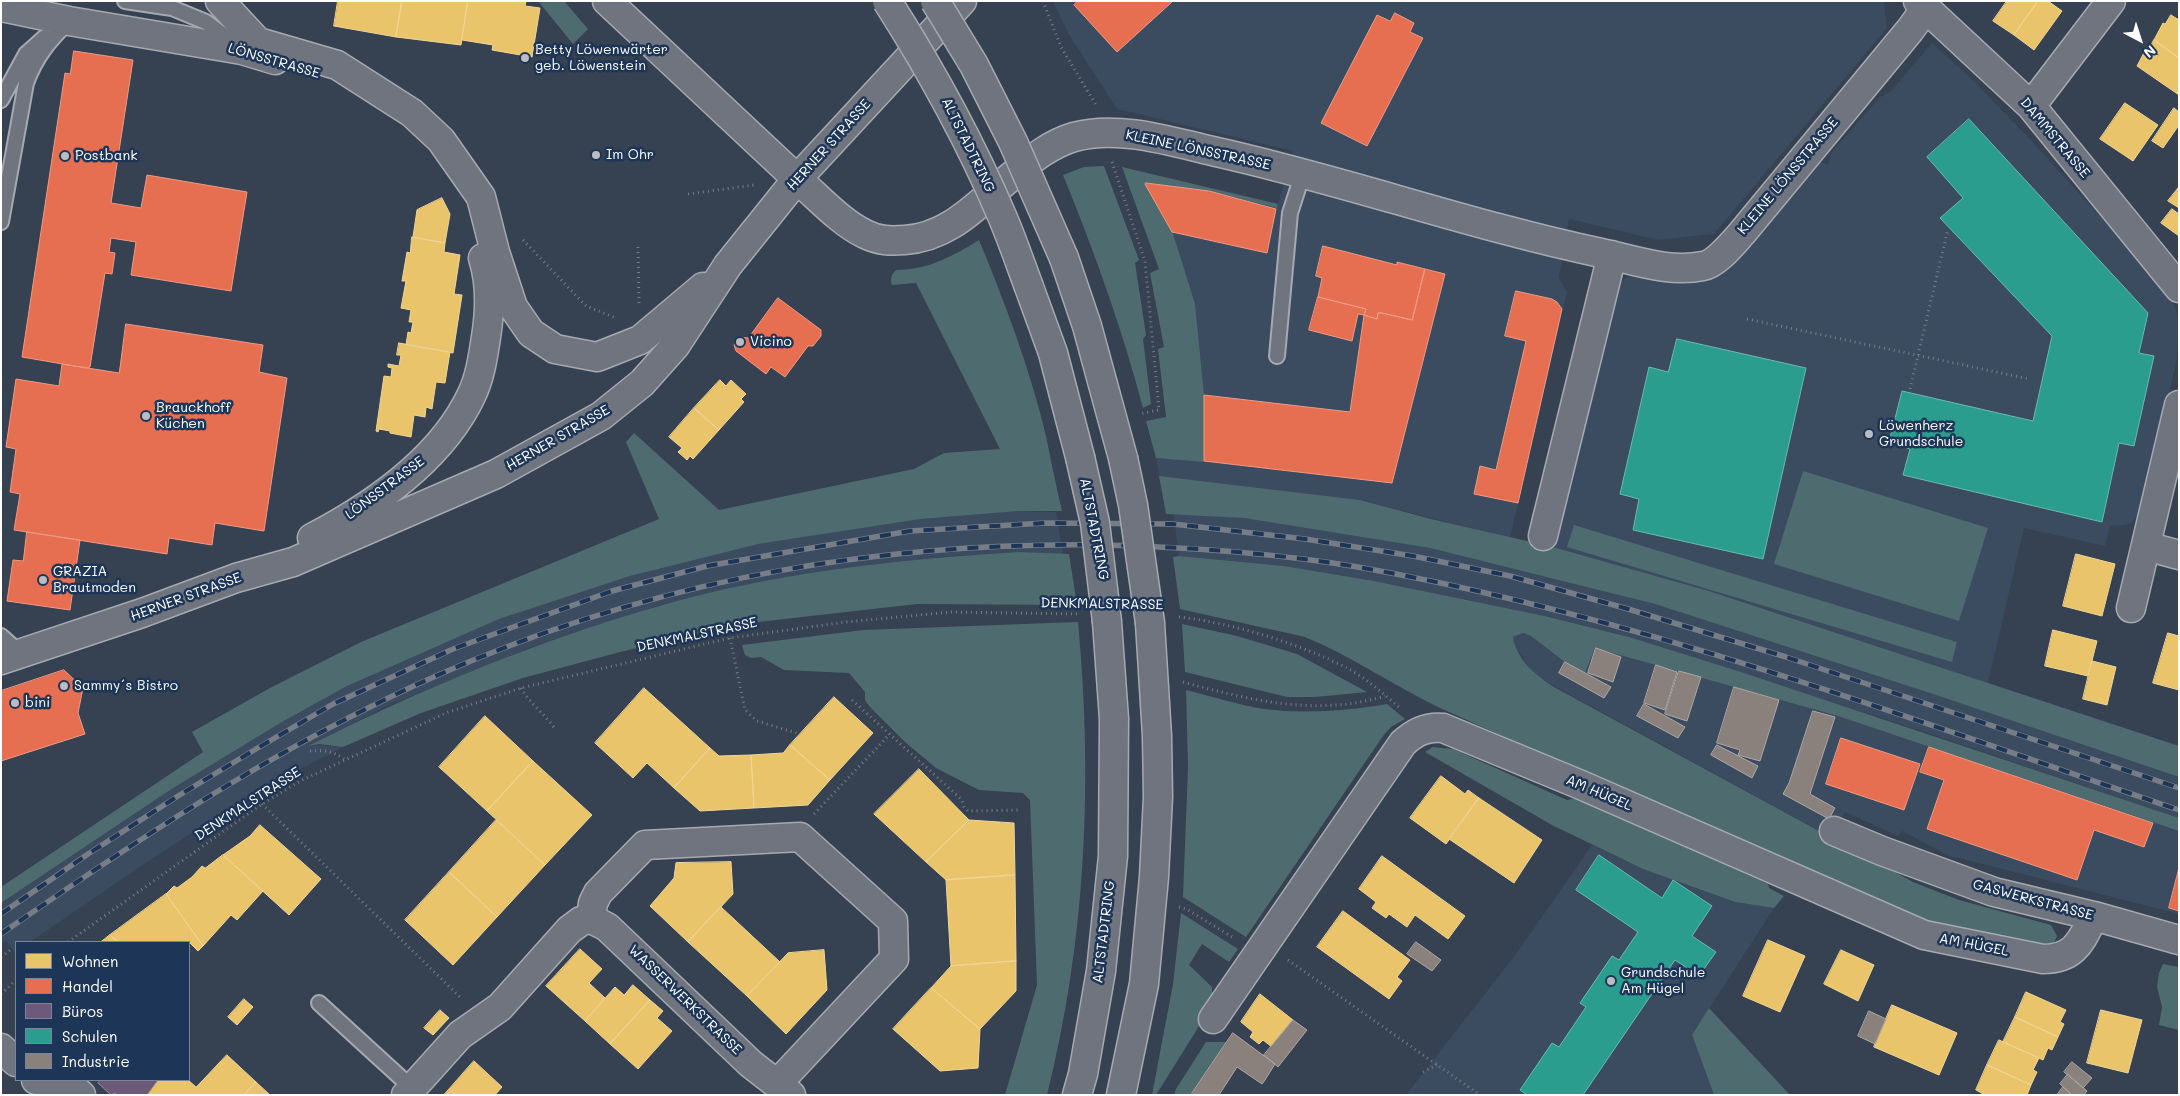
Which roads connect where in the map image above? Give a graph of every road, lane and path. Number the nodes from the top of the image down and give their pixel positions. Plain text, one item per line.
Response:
1 (124, 1) edge
2 (220, 1) edge
3 (607, 1) edge
4 (887, 1) edge
5 (935, 1) edge
6 (962, 1) edge
7 (1043, 1) edge
8 (2111, 1) edge
9 (1922, 5) edge
10 (1, 7) edge
11 (69, 21) junction
12 (242, 50) junction
13 (1, 100) edge
14 (2031, 106) junction
15 (1099, 111) dead end
16 (462, 170) junction
17 (1303, 173) junction
18 (1116, 176) dead end
19 (797, 179) junction
20 (688, 194) dead end
21 (466, 204) junction
22 (1, 222) edge
23 (1948, 230) dead end
24 (520, 238) dead end
25 (638, 247) dead end
26 (495, 252) junction
27 (1612, 255) junction
28 (728, 265) junction
29 (2179, 288) edge
30 (1747, 319) dead end
31 (640, 334) junction
32 (1917, 355) junction
33 (1277, 356) dead end
34 (2029, 380) dead end
35 (1910, 388) dead end
36 (2179, 405) edge
37 (1159, 410) dead end
38 (1543, 536) dead end
39 (2146, 546) junction
40 (2179, 555) edge
41 (236, 578) junction
42 (2131, 608) dead end
43 (1078, 614) dead end
44 (1162, 620) junction
45 (1, 636) edge
46 (730, 638) junction
47 (11, 657) edge
48 (1180, 681) dead end
49 (521, 688) junction
50 (852, 700) dead end
51 (556, 729) dead end
52 (800, 734) dead end
53 (889, 735) junction
54 (310, 751) dead end
55 (344, 759) junction
56 (262, 804) junction
57 (1018, 810) dead end
58 (1834, 831) dead end
59 (800, 837) junction
60 (1174, 905) dead end
61 (2094, 916) junction
62 (591, 919) junction
63 (2179, 940) edge
64 (69, 941) edge
65 (12, 949) dead end
66 (1261, 949) junction
67 (1, 957) edge
68 (15, 981) edge
69 (1, 994) edge
70 (319, 1003) dead end
71 (482, 1018) junction
72 (1213, 1019) dead end
73 (1, 1048) edge
74 (15, 1061) edge
75 (1438, 1065) junction
76 (1423, 1072) dead end
77 (43, 1081) edge
78 (785, 1089) edge
79 (409, 1091) edge
80 (81, 1095) edge
81 (1077, 1095) edge
82 (1121, 1095) edge
83 (1480, 1095) edge

1 - 12 lane
2 - 16 street, LÖNSSTRASSE
3 - 19 street, KLEINE LÖNSSTRASSE
4 - 81 street, ALTSTADTRING, bridge
5 - 44 street, bridge
6 - 19 street, HERNER STRASSE
7 - 15 path
8 - 14 street
9 - 14 street, DAMMSTRASSE
9 - 27 street, KLEINE LÖNSSTRASSE
10 - 11 street, LÖNSSTRASSE
11 - 12 street, LÖNSSTRASSE
11 - 13 lane
11 - 22 lane
12 - 21 street, LÖNSSTRASSE
14 - 29 street, DAMMSTRASSE
16 - 21 street, LÖNSSTRASSE
16 - 26 street, LÖNSSTRASSE
17 - 19 street, KLEINE LÖNSSTRASSE
17 - 27 street, KLEINE LÖNSSTRASSE
17 - 33 lane
18 - 37 path
19 - 20 path
19 - 28 street, HERNER STRASSE
21 - 26 street, LÖNSSTRASSE
21 - 41 street, LÖNSSTRASSE
23 - 32 path
24 - 31 path
25 - 31 path
26 - 31 street, LÖNSSTRASSE
27 - 38 street
28 - 31 street, LÖNSSTRASSE
28 - 41 street, HERNER STRASSE
30 - 32 path
32 - 34 path
32 - 35 path
36 - 39 street
39 - 40 street
39 - 42 street
41 - 47 street, HERNER STRASSE
43 - 46 path, DENKMALSTRASSE
44 - 48 path, DENKMALSTRASSE
44 - 82 street
45 - 47 lane
46 - 49 path, DENKMALSTRASSE
46 - 52 path
49 - 51 path
49 - 55 path, DENKMALSTRASSE
50 - 53 path
53 - 57 path
53 - 59 path
54 - 55 path
55 - 56 path, DENKMALSTRASSE
56 - 64 path, DENKMALSTRASSE
56 - 71 path
58 - 61 street, GASWERKSTRASSE
59 - 62 street
59 - 78 street, WASSERWERKSTRASSE
60 - 66 path
61 - 63 street, GASWERKSTRASSE
61 - 66 street, AM HÜGEL
62 - 71 street
62 - 78 street, WASSERWERKSTRASSE
65 - 67 path
66 - 72 street, AM HÜGEL
66 - 75 path
68 - 69 path
70 - 79 lane
71 - 79 street
73 - 74 street
75 - 76 path
75 - 83 path
77 - 80 street

